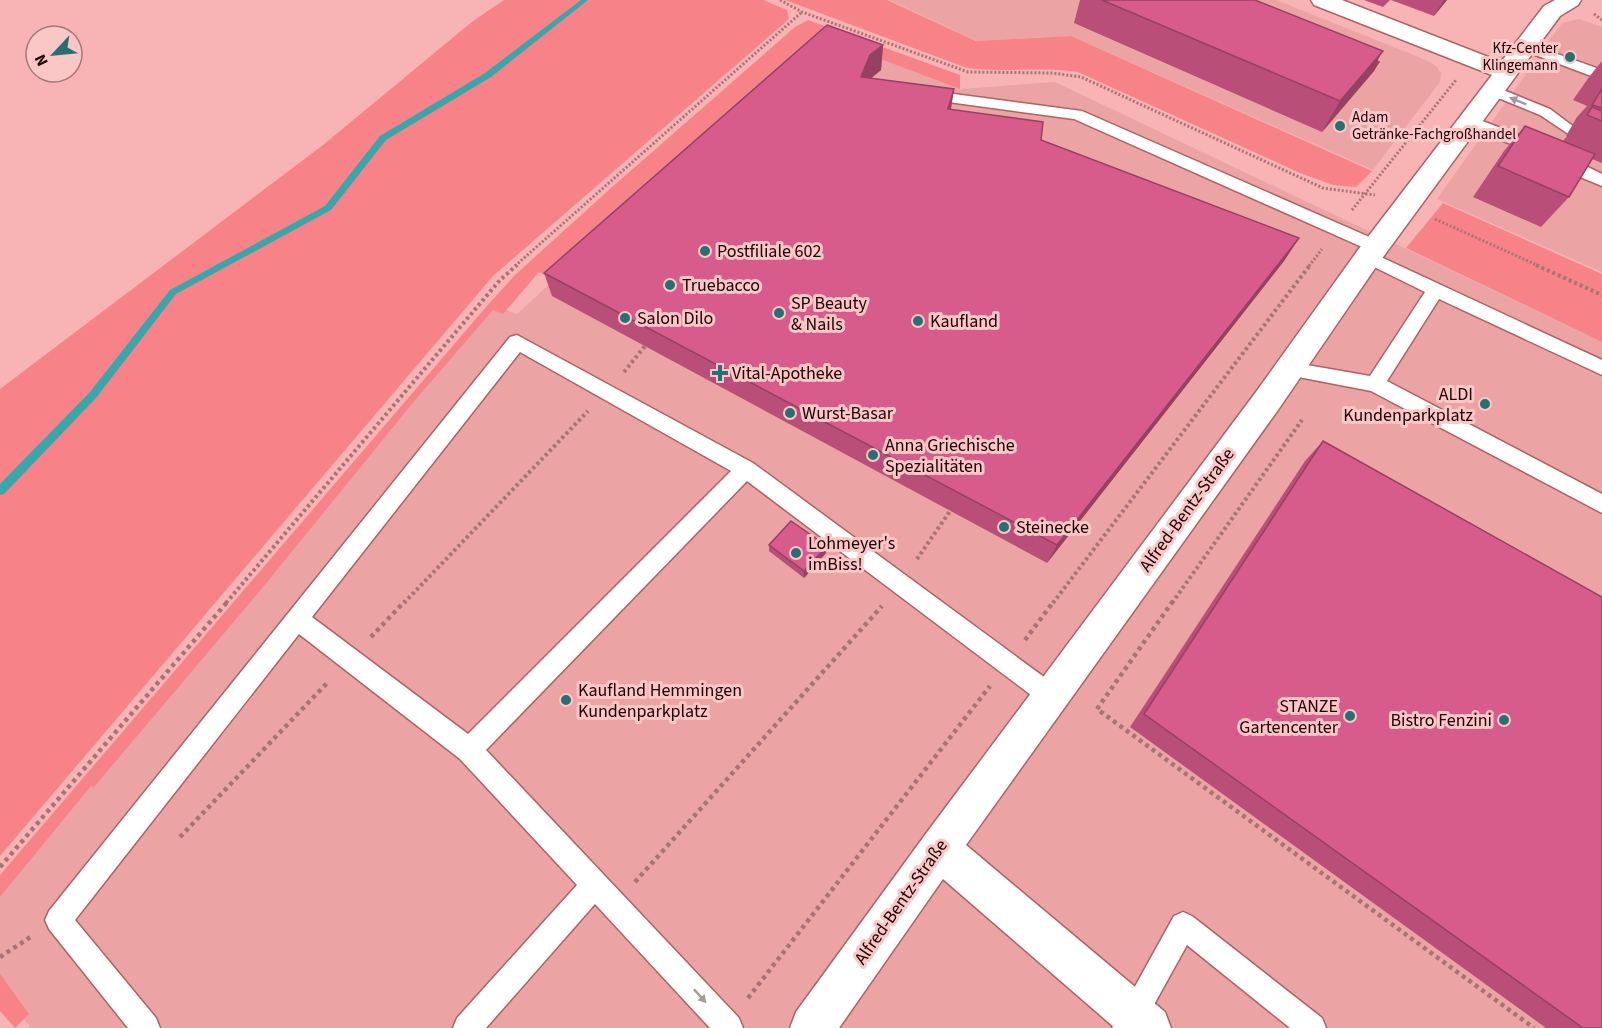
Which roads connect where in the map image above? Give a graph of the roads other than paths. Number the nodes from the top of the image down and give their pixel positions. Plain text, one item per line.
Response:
1 (1322, 0) edge
2 (1570, 0) edge
3 (1524, 46) junction
4 (1602, 75) edge
5 (1498, 81) junction
6 (911, 93) edge
7 (1545, 112) junction
8 (1469, 121) junction
9 (1570, 129) dead end
10 (1527, 144) junction
11 (1602, 180) edge
12 (1373, 252) junction
13 (1436, 289) junction
14 (1602, 368) edge
15 (1290, 369) junction
16 (1375, 384) junction
17 (746, 468) junction
18 (1602, 504) edge
19 (297, 619) junction
20 (1050, 696) junction
21 (469, 750) junction
22 (939, 849) junction
23 (595, 885) junction
24 (1136, 1023) edge
25 (728, 1027) edge
26 (146, 1028) edge
27 (467, 1028) edge
28 (812, 1028) edge
29 (1312, 1028) edge

1 - 5 street
2 - 3 street, Alfred-Bentz-Straße
3 - 4 lane
3 - 5 street, Alfred-Bentz-Straße
7 -> 5 lane
5 - 8 street, Alfred-Bentz-Straße
6 - 12 lane
7 - 9 lane
7 - 10 lane
8 - 10 lane
8 - 12 street, Alfred-Bentz-Straße
10 - 11 lane
12 - 13 lane
12 - 15 street, Alfred-Bentz-Straße
13 - 14 lane
13 - 16 lane
15 - 16 lane
15 - 20 street, Alfred-Bentz-Straße
16 - 18 lane
17 - 19 lane
17 - 20 lane
17 - 21 lane
19 - 21 lane
19 - 26 lane
20 - 22 street, Alfred-Bentz-Straße
21 - 23 lane
22 - 24 street
22 - 28 street, Alfred-Bentz-Straße
23 -> 25 lane
23 - 27 lane
24 - 29 lane

